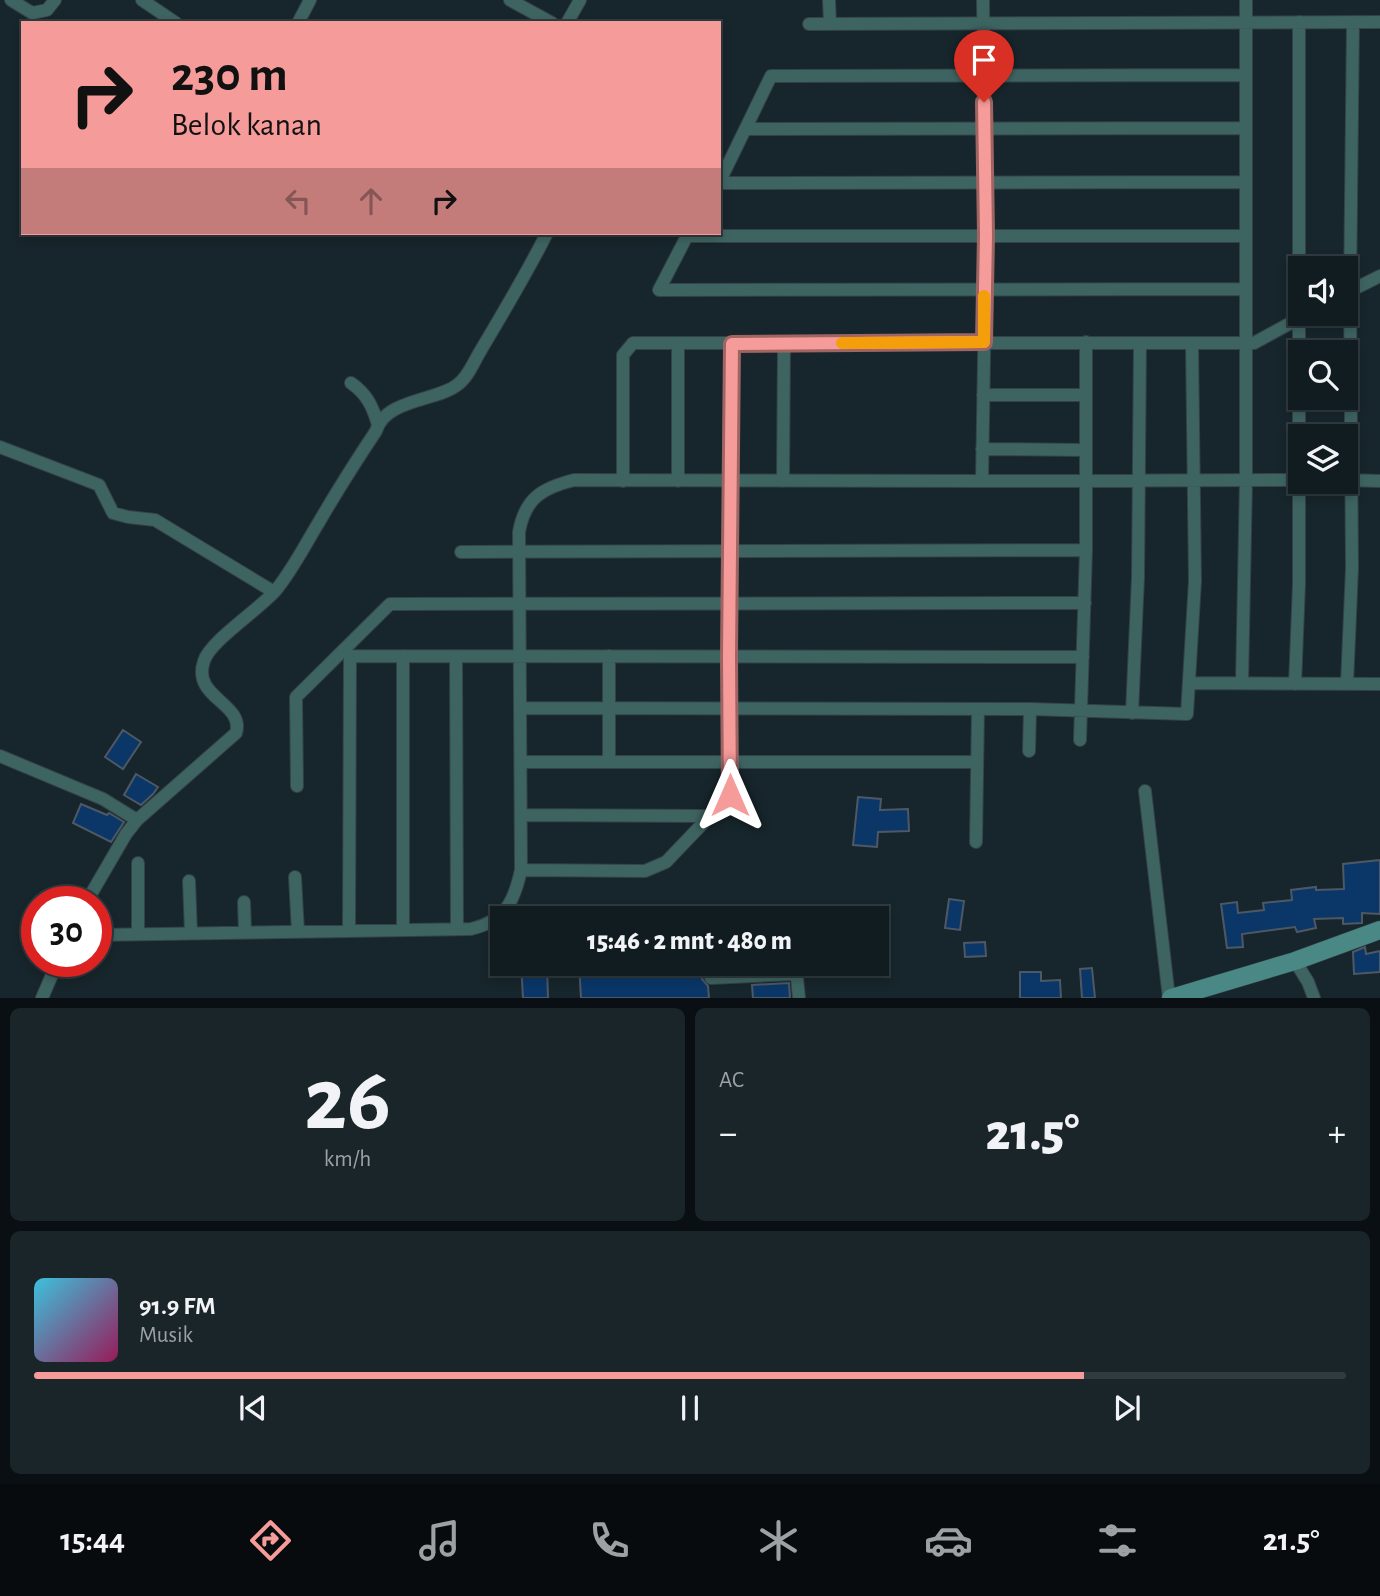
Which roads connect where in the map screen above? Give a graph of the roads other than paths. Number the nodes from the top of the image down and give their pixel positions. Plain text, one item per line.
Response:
1 (11, 0) edge
2 (55, 0) edge
3 (142, 0) edge
4 (310, 0) edge
5 (510, 0) edge
6 (580, 0) edge
7 (829, 0) edge
8 (983, 0) edge
9 (1245, 0) edge
10 (173, 21) edge
11 (300, 21) edge
12 (547, 21) edge
13 (567, 21) edge
14 (1246, 22) junction
15 (1300, 22) junction
16 (1353, 22) junction
17 (1380, 22) edge
18 (983, 23) junction
19 (809, 24) dead end
20 (830, 24) junction
21 (1246, 75) junction
22 (984, 76) junction
23 (1246, 128) junction
24 (746, 129) junction
25 (985, 129) junction
26 (721, 179) edge
27 (1246, 182) junction
28 (721, 183) edge
29 (986, 183) junction
30 (546, 235) edge
31 (986, 235) junction
32 (1246, 236) junction
33 (1302, 256) edge
34 (1349, 256) edge
35 (1380, 276) edge
36 (1358, 287) edge
37 (985, 288) junction
38 (1246, 289) junction
39 (1288, 324) edge
40 (1303, 326) edge
41 (1348, 326) edge
42 (984, 342) junction
43 (1086, 342) junction
44 (678, 343) junction
45 (784, 343) junction
46 (1140, 343) junction
47 (1192, 343) junction
48 (1246, 343) junction
49 (732, 344) junction
50 (351, 383) dead end
51 (983, 395) junction
52 (1086, 395) junction
53 (1300, 424) edge
54 (1349, 424) edge
55 (378, 425) junction
56 (0, 447) edge
57 (982, 449) junction
58 (1086, 450) junction
59 (1246, 480) junction
60 (1288, 480) edge
61 (623, 481) junction
62 (678, 481) junction
63 (731, 481) junction
64 (782, 481) junction
65 (982, 481) junction
66 (1086, 481) junction
67 (1139, 481) junction
68 (1193, 481) junction
69 (1358, 481) edge
70 (1380, 481) edge
71 (1299, 494) edge
72 (1349, 494) edge
73 (1086, 550) junction
74 (519, 551) junction
75 (730, 551) junction
76 (461, 552) dead end
77 (274, 592) junction
78 (1085, 603) junction
79 (729, 604) junction
80 (520, 605) junction
81 (520, 655) junction
82 (402, 656) junction
83 (456, 656) junction
84 (609, 656) junction
85 (729, 656) junction
86 (1083, 657) junction
87 (1189, 683) junction
88 (1242, 683) junction
89 (1295, 684) junction
90 (1347, 684) junction
91 (1380, 684) edge
92 (520, 708) junction
93 (608, 708) junction
94 (730, 708) junction
95 (978, 709) junction
96 (1030, 709) junction
97 (1081, 710) junction
98 (1132, 713) junction
99 (1080, 740) dead end
100 (1029, 751) dead end
101 (0, 757) edge
102 (521, 762) junction
103 (609, 762) junction
104 (730, 762) junction
105 (977, 762) junction
106 (297, 786) dead end
107 (1146, 791) dead end
108 (521, 815) junction
109 (710, 816) junction
110 (137, 820) junction
111 (976, 842) dead end
112 (138, 863) dead end
113 (521, 870) junction
114 (295, 877) dead end
115 (189, 881) dead end
116 (96, 886) edge
117 (244, 902) dead end
118 (457, 929) junction
119 (403, 930) junction
120 (1380, 930) edge
121 (349, 931) junction
122 (245, 932) junction
123 (298, 932) junction
124 (191, 933) junction
125 (138, 934) junction
126 (112, 935) edge
127 (1294, 961) junction
128 (51, 977) edge
129 (711, 978) dead end
130 (42, 998) edge
131 (799, 998) edge
132 (1170, 998) edge
133 (1314, 998) edge

1 - 2 street
3 - 10 street
4 - 11 street
5 - 12 street
6 - 13 street
7 - 20 street
8 - 18 street
9 - 14 street
14 - 15 street
14 - 18 street
14 - 21 street
15 - 16 street
15 - 33 street
16 - 17 street
16 - 34 street
18 - 20 street
18 - 22 street
19 - 20 street
21 - 22 street
21 - 23 street
22 - 24 street
22 - 25 street
23 - 25 street
23 - 27 street
24 - 25 street
24 - 26 street
25 - 29 street
27 - 29 street
27 - 32 street
28 - 29 street
29 - 31 street
30 - 55 street
31 - 32 street
31 - 37 street
31 - 37 street
32 - 38 street
35 - 36 street
37 - 38 street
37 - 42 street
38 - 48 street
39 - 48 street
40 - 53 street
41 - 54 street
42 - 43 street
42 - 45 street
42 - 51 street
43 - 46 street
43 - 52 street
44 - 49 street
44 - 61 street
44 - 62 street
45 - 49 street
45 - 64 street
46 - 47 street
46 - 67 street
47 - 48 street
47 - 68 street
48 - 59 street
49 - 63 street
50 - 55 street
51 - 52 street
51 - 57 street
52 - 58 street
55 - 77 street
56 - 77 street
57 - 58 street
57 - 65 street
58 - 66 street
59 - 60 street
59 - 68 street
59 - 88 street
61 - 62 street
61 - 74 street
62 - 63 street
63 - 64 street
63 - 75 street
64 - 65 street
65 - 66 street
66 - 67 street
66 - 73 street
67 - 68 street
67 - 98 street
68 - 87 street
69 - 70 street
71 - 89 street
72 - 90 street
73 - 75 street
73 - 78 street
74 - 75 street
74 - 76 street
74 - 80 street
75 - 79 street
77 - 110 street
78 - 79 street
78 - 86 street
79 - 80 street
79 - 85 street
80 - 81 street
80 - 106 street
81 - 83 street
81 - 84 street
81 - 85 street
81 - 92 street
82 - 83 street
82 - 119 street
82 - 121 street
83 - 118 street
84 - 85 street
84 - 93 street
85 - 86 street
85 - 94 street
86 - 97 street
87 - 88 street
87 - 98 street
88 - 89 street
89 - 90 street
90 - 91 street
92 - 93 street
92 - 102 street
93 - 94 street
93 - 103 street
94 - 95 street
94 - 104 street
95 - 96 street
95 - 105 street
96 - 97 street
96 - 100 street
97 - 98 street
97 - 99 street
101 - 110 street
102 - 103 street
102 - 108 street
103 - 104 street
104 - 105 street
104 - 109 street
105 - 111 street
107 - 132 street
108 - 109 street
108 - 113 street
109 - 113 street
110 - 116 street
112 - 125 street
113 - 118 street
114 - 123 street
115 - 124 street
117 - 122 street
118 - 119 street
119 - 121 street
120 - 127 street
121 - 123 street
122 - 123 street
122 - 124 street
124 - 125 street
125 - 126 street
127 - 132 street
127 - 133 street
128 - 130 street
129 - 131 street

